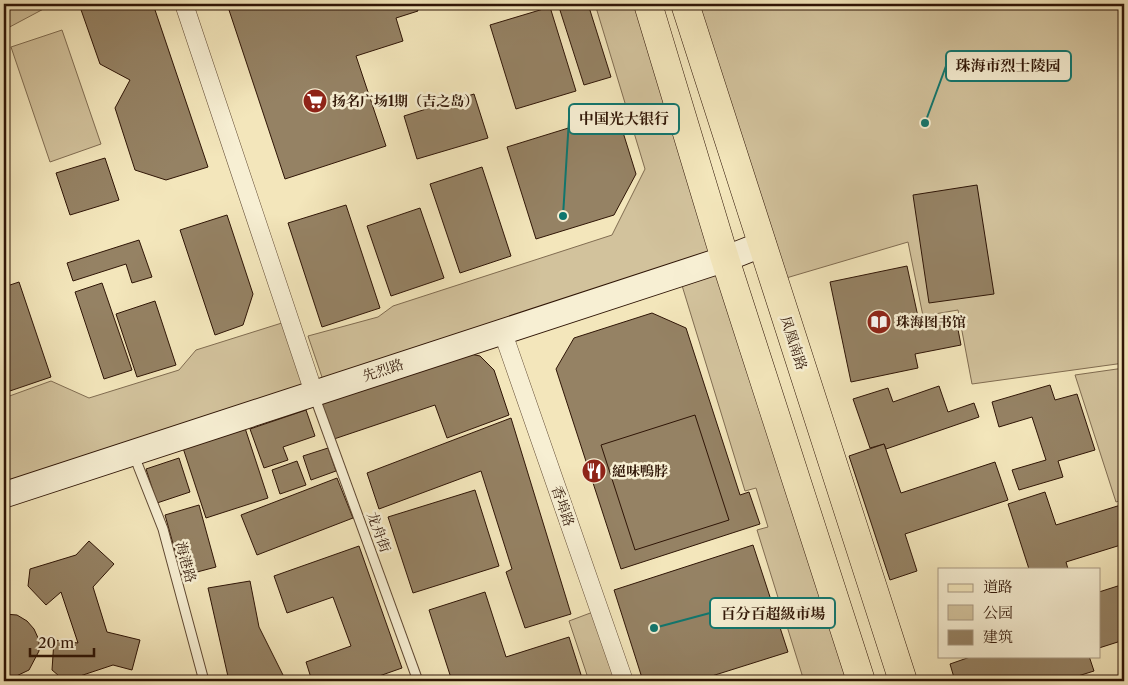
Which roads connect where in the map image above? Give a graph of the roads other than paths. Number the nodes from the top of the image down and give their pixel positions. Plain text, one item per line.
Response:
1 (184, 4) edge
2 (648, 4) edge
3 (685, 4) edge
4 (763, 244) junction
5 (725, 259) junction
6 (502, 330) junction
7 (314, 393) junction
8 (133, 453) junction
9 (4, 495) edge
10 (204, 681) edge
11 (418, 681) edge
12 (624, 681) edge
13 (861, 681) edge
14 (903, 681) edge

1 - 7 street
2 - 5 main road
3 - 4 main road, 凤凰南路
4 - 5 street, 先烈路
4 - 14 main road, 凤凰南路
5 - 6 street, 先烈路
5 - 13 main road
6 - 7 street, 先烈路
6 - 12 street, 香埠路
7 - 8 street, 先烈路
7 - 11 lane, 龙舟街
8 - 9 street, 先烈路
8 - 10 lane, 海港路

